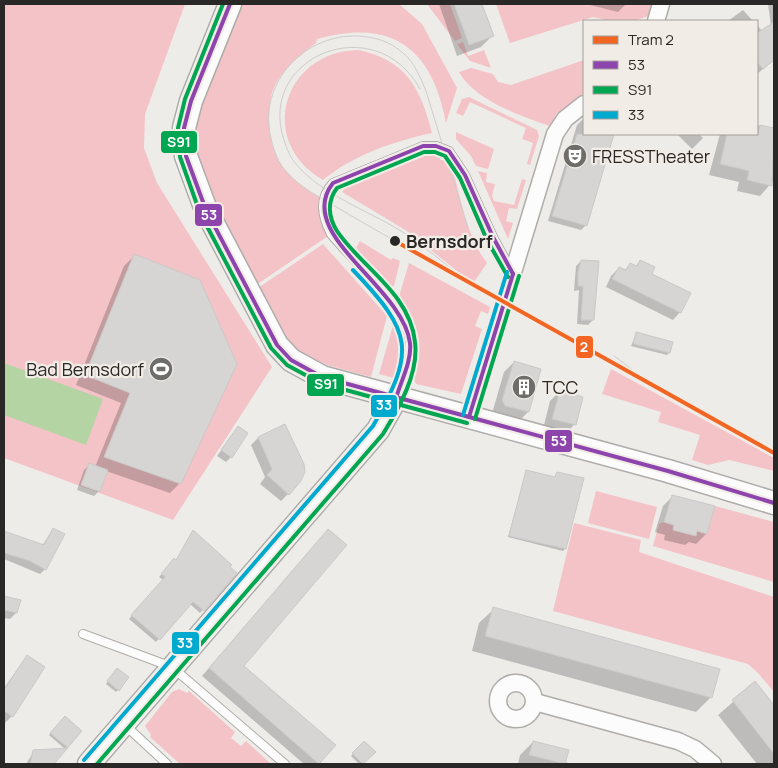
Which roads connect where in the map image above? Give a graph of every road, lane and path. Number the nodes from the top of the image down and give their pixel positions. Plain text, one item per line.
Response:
1 (230, 4) edge
2 (661, 4) edge
3 (656, 20) edge
4 (583, 105) edge
5 (513, 274) junction
6 (396, 398) junction
7 (469, 418) junction
8 (774, 504) edge
9 (83, 634) dead end
10 (172, 667) junction
11 (535, 702) dead end
12 (124, 725) junction
13 (89, 764) edge
14 (167, 764) edge
15 (285, 764) edge
16 (713, 764) edge

1 - 6 street
2 - 3 street
4 - 5 street
5 - 6 lane
5 - 7 street
6 - 7 street
6 - 10 street
7 - 8 street
9 - 10 lane
10 - 12 street
10 - 15 lane
11 - 16 street
12 - 13 street
12 - 14 lane

